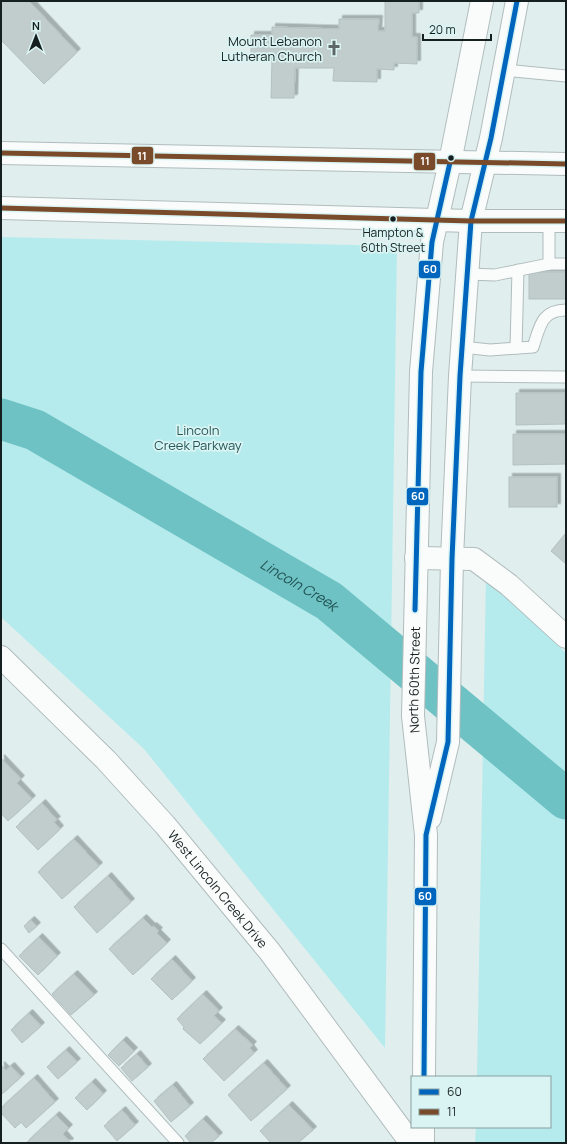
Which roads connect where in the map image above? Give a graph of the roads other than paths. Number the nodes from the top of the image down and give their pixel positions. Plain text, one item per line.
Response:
1 (482, 1) edge
2 (517, 1) edge
3 (504, 70) junction
4 (566, 76) edge
5 (1, 153) edge
6 (450, 162) junction
7 (485, 163) junction
8 (566, 164) edge
9 (1, 208) edge
10 (436, 220) junction
11 (471, 221) junction
12 (557, 221) edge
13 (549, 264) junction
14 (566, 264) edge
15 (518, 270) junction
16 (468, 274) junction
17 (566, 310) edge
18 (462, 347) junction
19 (516, 348) junction
20 (460, 376) junction
21 (566, 378) edge
22 (416, 558) junction
23 (452, 559) junction
24 (566, 637) edge
25 (1, 657) edge
26 (426, 835) junction
27 (1, 949) edge
28 (424, 1076) edge
29 (423, 1128) edge
30 (178, 1143) edge
31 (411, 1143) edge
32 (423, 1143) edge

1 - 6 main road, North 60th Street
2 - 3 main road, North 60th Street
3 - 4 lane
3 - 7 main road, North 60th Street
5 - 6 main road
6 - 7 main road
6 - 10 main road, North 60th Street
7 - 8 main road
7 - 11 main road, North 60th Street
9 - 10 main road
10 - 11 main road
10 - 22 main road, North 60th Street
11 - 12 main road
11 - 16 main road, North 60th Street
12 - 13 lane
13 - 14 lane
13 - 15 lane
15 - 16 lane
15 - 19 lane
16 - 18 main road, North 60th Street
17 - 19 lane
18 - 19 lane
18 - 20 main road, North 60th Street
20 - 21 lane
20 - 23 main road, North 60th Street
22 - 23 main road
22 - 26 main road, North 60th Street
23 - 24 main road
23 - 26 main road, North 60th Street
25 - 31 main road, West Lincoln Creek Drive
26 - 28 main road, North 60th Street
27 - 30 lane
29 - 32 main road

